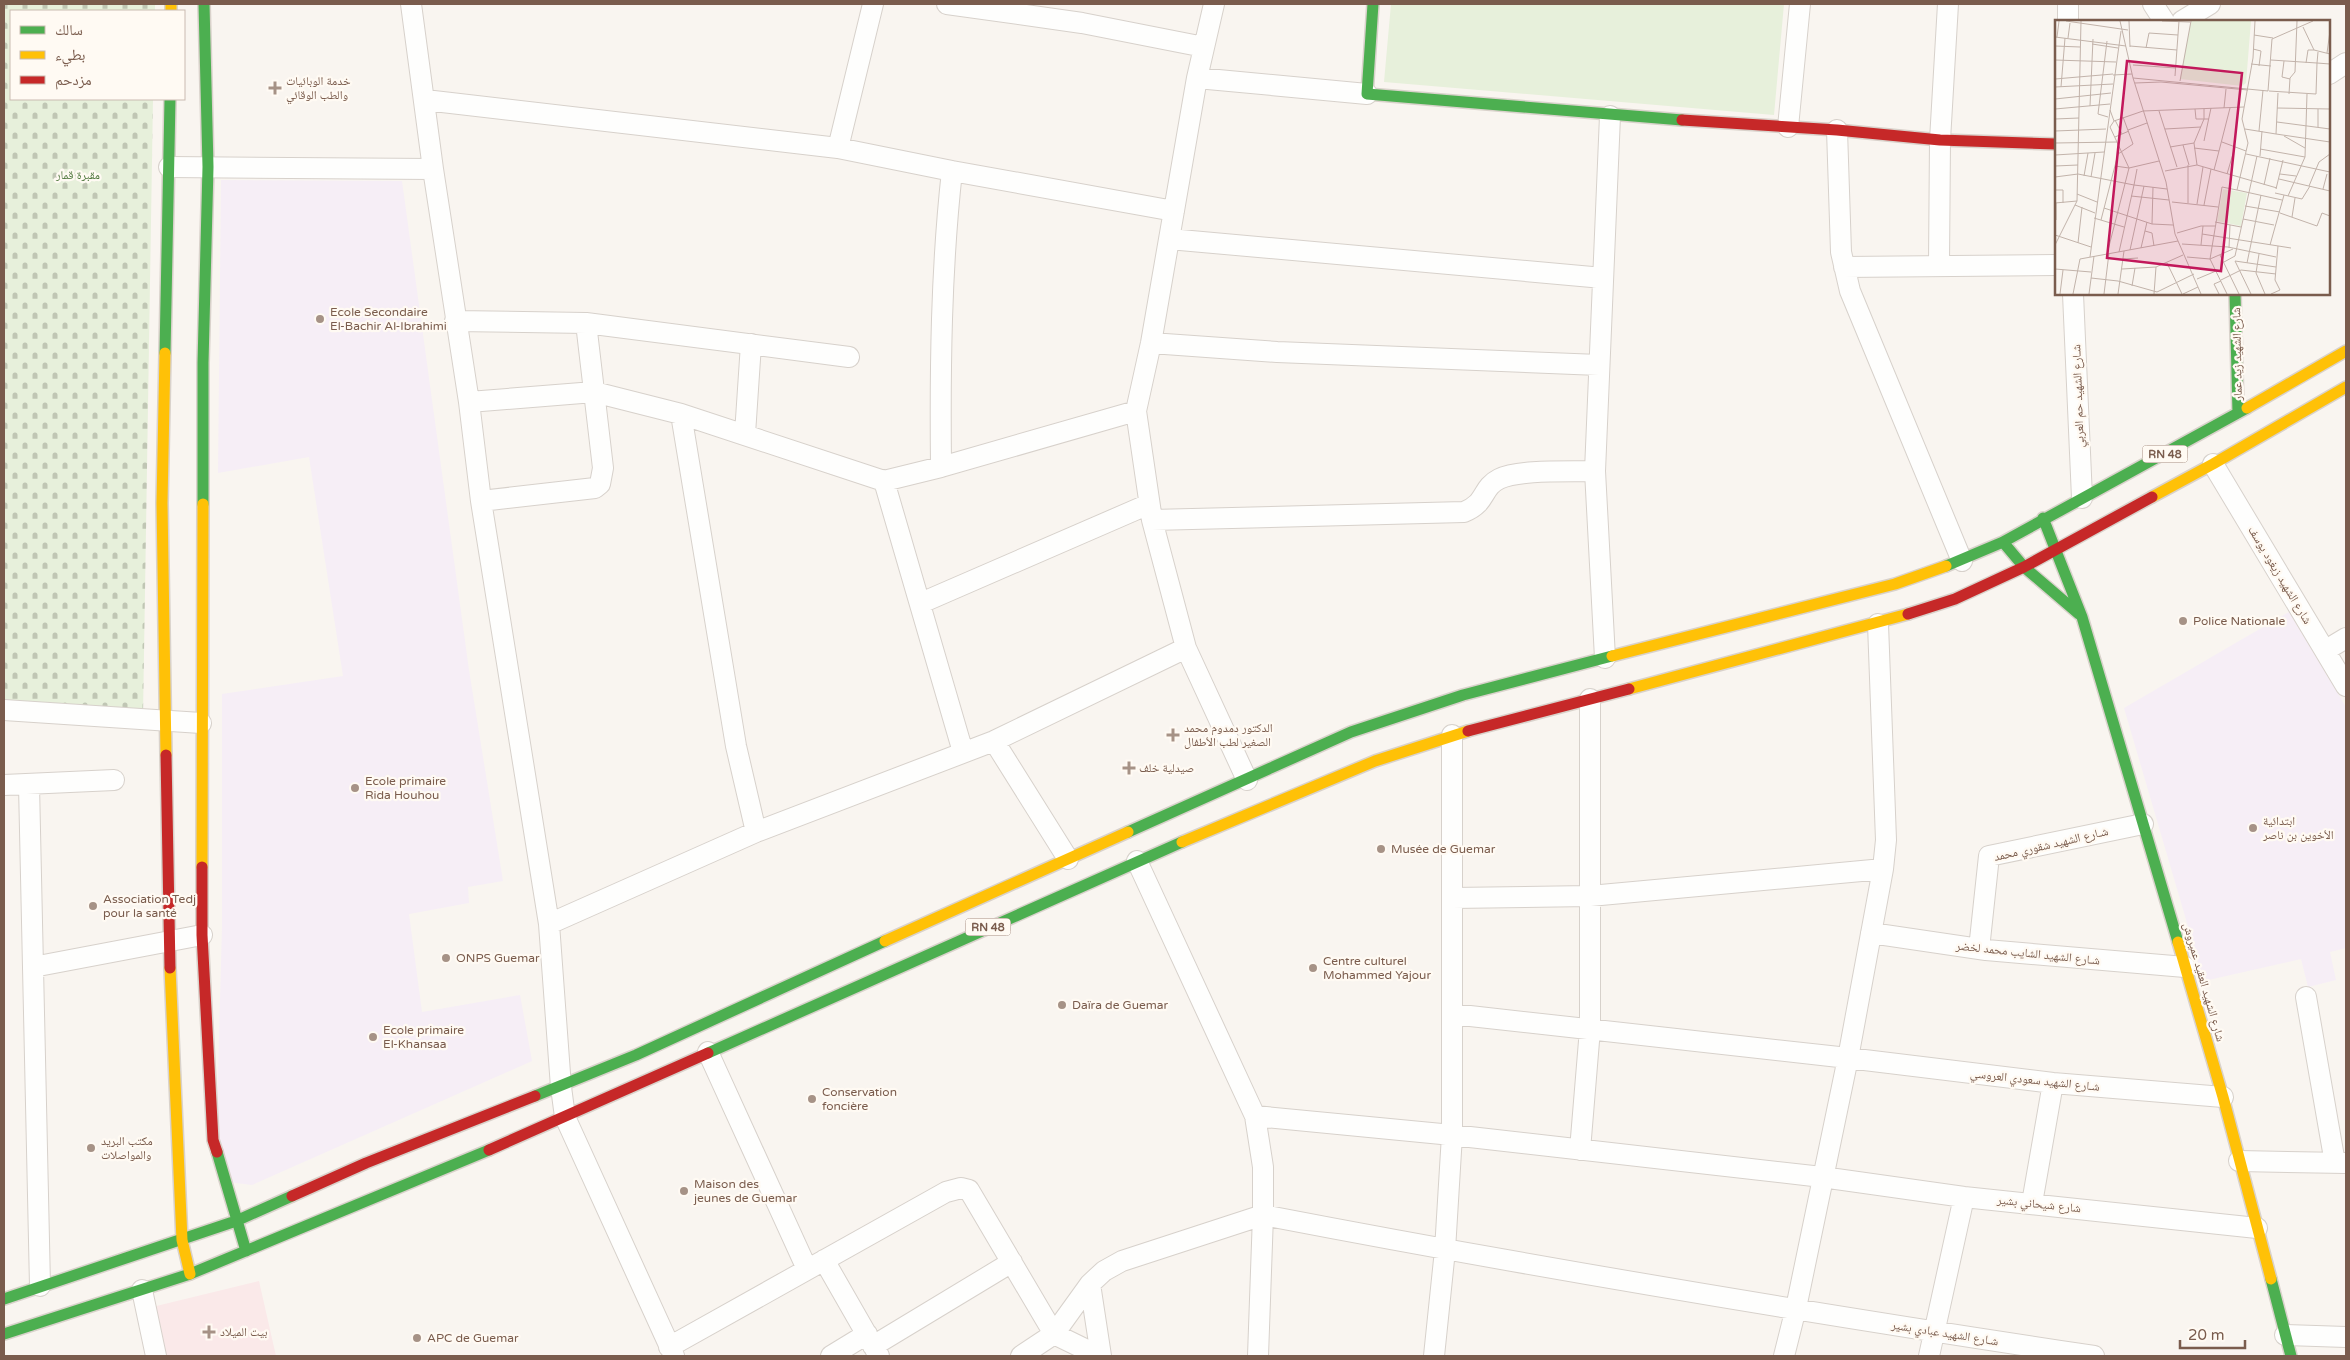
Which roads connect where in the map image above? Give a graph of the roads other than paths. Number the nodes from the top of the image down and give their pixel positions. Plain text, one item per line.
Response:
1 (204, 4) edge
2 (411, 4) edge
3 (873, 4) edge
4 (947, 4) edge
5 (1214, 4) edge
6 (1373, 4) edge
7 (1800, 4) edge
8 (1948, 4) edge
9 (2068, 4) edge
10 (2153, 4) edge
11 (2210, 4) edge
12 (2068, 20) edge
13 (2163, 20) edge
14 (2184, 20) edge
15 (1204, 47) junction
16 (2346, 63) edge
17 (2330, 73) edge
18 (1197, 78) junction
19 (1367, 94) junction
20 (170, 100) edge
21 (425, 100) junction
22 (1610, 116) junction
23 (1788, 127) junction
24 (1837, 130) junction
25 (1940, 140) junction
26 (2055, 144) edge
27 (838, 148) junction
28 (169, 167) junction
29 (208, 167) junction
30 (433, 169) junction
31 (952, 171) junction
32 (1174, 211) junction
33 (1169, 239) junction
34 (2055, 265) edge
35 (1939, 266) junction
36 (1844, 267) junction
37 (1603, 278) junction
38 (2074, 295) edge
39 (2235, 295) edge
40 (455, 321) junction
41 (586, 323) junction
42 (1151, 343) junction
43 (751, 344) junction
44 (2346, 351) edge
45 (850, 358) dead end
46 (1599, 365) junction
47 (2346, 387) edge
48 (594, 392) junction
49 (469, 402) junction
50 (1136, 411) junction
51 (2238, 413) junction
52 (680, 414) junction
53 (746, 434) junction
54 (2213, 464) junction
55 (941, 467) junction
56 (1595, 471) junction
57 (884, 481) junction
58 (2082, 498) junction
59 (481, 501) junction
60 (1151, 512) junction
61 (2043, 518) junction
62 (2003, 542) junction
63 (2054, 550) junction
64 (1962, 561) junction
65 (2024, 567) junction
66 (921, 603) junction
67 (2082, 616) junction
68 (1878, 624) junction
69 (2346, 638) edge
70 (1186, 648) junction
71 (2326, 650) junction
72 (1605, 658) junction
73 (2346, 686) edge
74 (1590, 699) junction
75 (4, 710) edge
76 (165, 722) junction
77 (201, 723) junction
78 (1452, 735) junction
79 (994, 741) junction
80 (963, 752) junction
81 (114, 780) dead end
82 (1247, 780) junction
83 (29, 784) junction
84 (4, 786) edge
85 (2143, 824) junction
86 (756, 832) junction
87 (1068, 859) junction
88 (1137, 861) junction
89 (1883, 869) junction
90 (1018, 881) junction
91 (1590, 896) junction
92 (1452, 898) junction
93 (1026, 903) junction
94 (549, 924) junction
95 (1872, 933) junction
96 (202, 936) junction
97 (169, 942) junction
98 (1979, 949) junction
99 (33, 966) junction
100 (2185, 967) junction
101 (2306, 997) dead end
102 (1452, 1014) junction
103 (1590, 1029) junction
104 (708, 1052) junction
105 (1848, 1058) junction
106 (2054, 1083) junction
107 (561, 1087) junction
108 (2223, 1097) junction
109 (1255, 1116) junction
110 (565, 1117) junction
111 (1452, 1135) junction
112 (1580, 1150) junction
113 (2240, 1161) junction
114 (2340, 1163) edge
115 (1822, 1178) junction
116 (1964, 1198) junction
117 (2032, 1203) junction
118 (1262, 1215) junction
119 (236, 1221) junction
120 (2257, 1228) junction
121 (182, 1240) junction
122 (1446, 1250) junction
123 (246, 1251) junction
124 (1012, 1262) junction
125 (816, 1265) junction
126 (190, 1274) junction
127 (1090, 1284) junction
128 (40, 1286) junction
129 (142, 1290) junction
130 (4, 1298) edge
131 (1796, 1308) junction
132 (1934, 1332) junction
133 (4, 1334) edge
134 (1054, 1334) junction
135 (2285, 1335) junction
136 (2346, 1337) edge
137 (873, 1345) edge
138 (672, 1351) edge
139 (156, 1356) edge
140 (831, 1356) edge
141 (1021, 1356) edge
142 (1100, 1356) edge
143 (1258, 1356) edge
144 (1434, 1356) edge
145 (1784, 1356) edge
146 (1928, 1356) edge
147 (2094, 1356) edge
148 (2291, 1356) edge

1 - 29 main road
2 - 21 street
3 - 27 street
4 - 15 street
5 - 15 street
6 - 19 main road
7 - 23 street
8 - 25 street
9 - 12 street
10 - 13 street
11 - 14 street
15 - 18 street
16 - 17 street
18 - 19 street
18 - 32 street
19 - 22 main road
20 - 28 main road
21 - 27 street
21 - 30 street
22 - 23 main road
22 - 37 street
23 - 24 main road
24 - 25 main road
24 - 36 street
25 - 26 main road
25 - 35 street
27 - 31 street
28 - 29 street
28 - 76 main road
29 - 30 street
29 - 77 main road
30 - 40 street
31 - 32 street
31 - 55 street
32 - 33 street
33 - 37 street
33 - 42 street
34 - 35 street
35 - 36 street
36 - 64 street
37 - 46 street
38 - 58 street, شـارع الشهيد حم العربي
39 - 51 main road, شارع الشهيد زيد عمار
40 - 41 street
40 - 49 street
41 - 43 street
41 - 48 street
42 - 46 street
42 - 50 street
43 - 45 street
43 - 53 street
44 - 51 main road, RN 48
46 - 56 street
47 - 54 main road, RN 48
48 - 49 street
48 - 52 street
48 - 59 street
49 - 59 street
50 - 55 street
50 - 60 street
51 - 58 main road, RN 48
52 - 53 street
52 - 86 street
53 - 57 street
54 - 63 main road, RN 48
54 - 71 street, شارع الشهيد زيغود يوسف
55 - 57 street
56 - 60 street
56 - 72 street
57 - 66 street
58 - 61 main road, RN 48
59 - 94 street
60 - 66 street
60 - 70 street
61 - 62 main road, RN 48
61 - 63 main road, شارع الشهيد العقيد عميروش
62 - 64 main road, RN 48
62 - 65 main road
63 - 65 main road, RN 48
63 - 67 main road, شارع الشهيد العقيد عميروش
64 - 72 main road, RN 48
65 - 67 main road
65 - 68 main road, RN 48
66 - 80 street
67 - 85 main road, شارع الشهيد العقيد عميروش
68 - 74 main road, RN 48
68 - 89 street
69 - 71 street
70 - 79 street
70 - 82 street
71 - 73 street, شارع الشهيد زيغود يوسف
72 - 82 main road, RN 48
74 - 78 main road, RN 48
74 - 91 street
75 - 76 street
76 - 77 street
76 - 97 main road
77 - 96 main road
78 - 88 main road, RN 48
78 - 92 street
79 - 80 street
79 - 87 street
80 - 86 street
81 - 83 street
82 - 87 main road, RN 48
83 - 84 street
83 - 99 street
85 - 98 street, شـارع الشهيد شقوري محمد
85 - 100 main road, شارع الشهيد العقيد عميروش
86 - 94 street
87 - 90 main road, RN 48
88 - 93 main road, RN 48
88 - 109 street
89 - 91 street
89 - 95 street
90 - 93 main road
90 - 107 main road, RN 48
91 - 92 street
91 - 103 street
92 - 102 street
93 - 104 main road, RN 48
94 - 107 street
95 - 98 street, شـارع الشهيد الشايب محمد لخضر
95 - 105 street
96 - 97 street
96 - 119 main road
97 - 99 street
97 - 121 main road
98 - 100 street, شـارع الشهيد الشايب محمد لخضر
99 - 128 street
100 - 108 main road, شارع الشهيد العقيد عميروش
101 - 114 street
102 - 103 street, شـارع الشهيد سعودي العروسي
102 - 111 street
103 - 105 street, شـارع الشهيد سعودي العروسي
103 - 112 street
104 - 110 main road, RN 48
104 - 125 street
105 - 106 street, شـارع الشهيد سعودي العروسي
105 - 115 street
106 - 108 street, شـارع الشهيد سعودي العروسي
106 - 117 street
107 - 110 street
107 - 119 main road, RN 48
108 - 113 main road, شارع الشهيد العقيد عميروش
109 - 111 street, شارع شيحاني بشير
109 - 118 street
110 - 123 main road, RN 48
110 - 138 street
111 - 112 street, شارع شيحاني بشير
111 - 122 street
112 - 115 street, شارع شيحاني بشير
113 - 114 street
113 - 120 main road, شارع الشهيد العقيد عميروش
115 - 116 street, شارع شيحاني بشير
115 - 131 street
116 - 117 street, شارع شيحاني بشير
116 - 132 street
117 - 120 street, شارع شيحاني بشير
118 - 122 street, شـارع الشهيد عبادي بشير
118 - 127 street
118 - 143 street
119 - 121 main road, RN 48
119 - 123 main road
120 - 135 main road, شارع الشهيد العقيد عميروش
121 - 126 main road
121 - 128 main road, RN 48
122 - 131 street, شـارع الشهيد عبادي بشير
122 - 144 street
123 - 126 main road, RN 48
124 - 125 street
124 - 134 street
124 - 137 street
125 - 137 street
125 - 138 street
126 - 129 main road, RN 48
127 - 134 street
127 - 142 street
128 - 130 main road, RN 48
129 - 133 main road, RN 48
129 - 139 street
131 - 132 street, شـارع الشهيد عبادي بشير
131 - 145 street
132 - 146 street
132 - 147 street, شـارع الشهيد عبادي بشير
134 - 141 street
134 - 142 street
135 - 136 street
135 - 148 main road, شارع الشهيد العقيد عميروش
137 - 140 street

